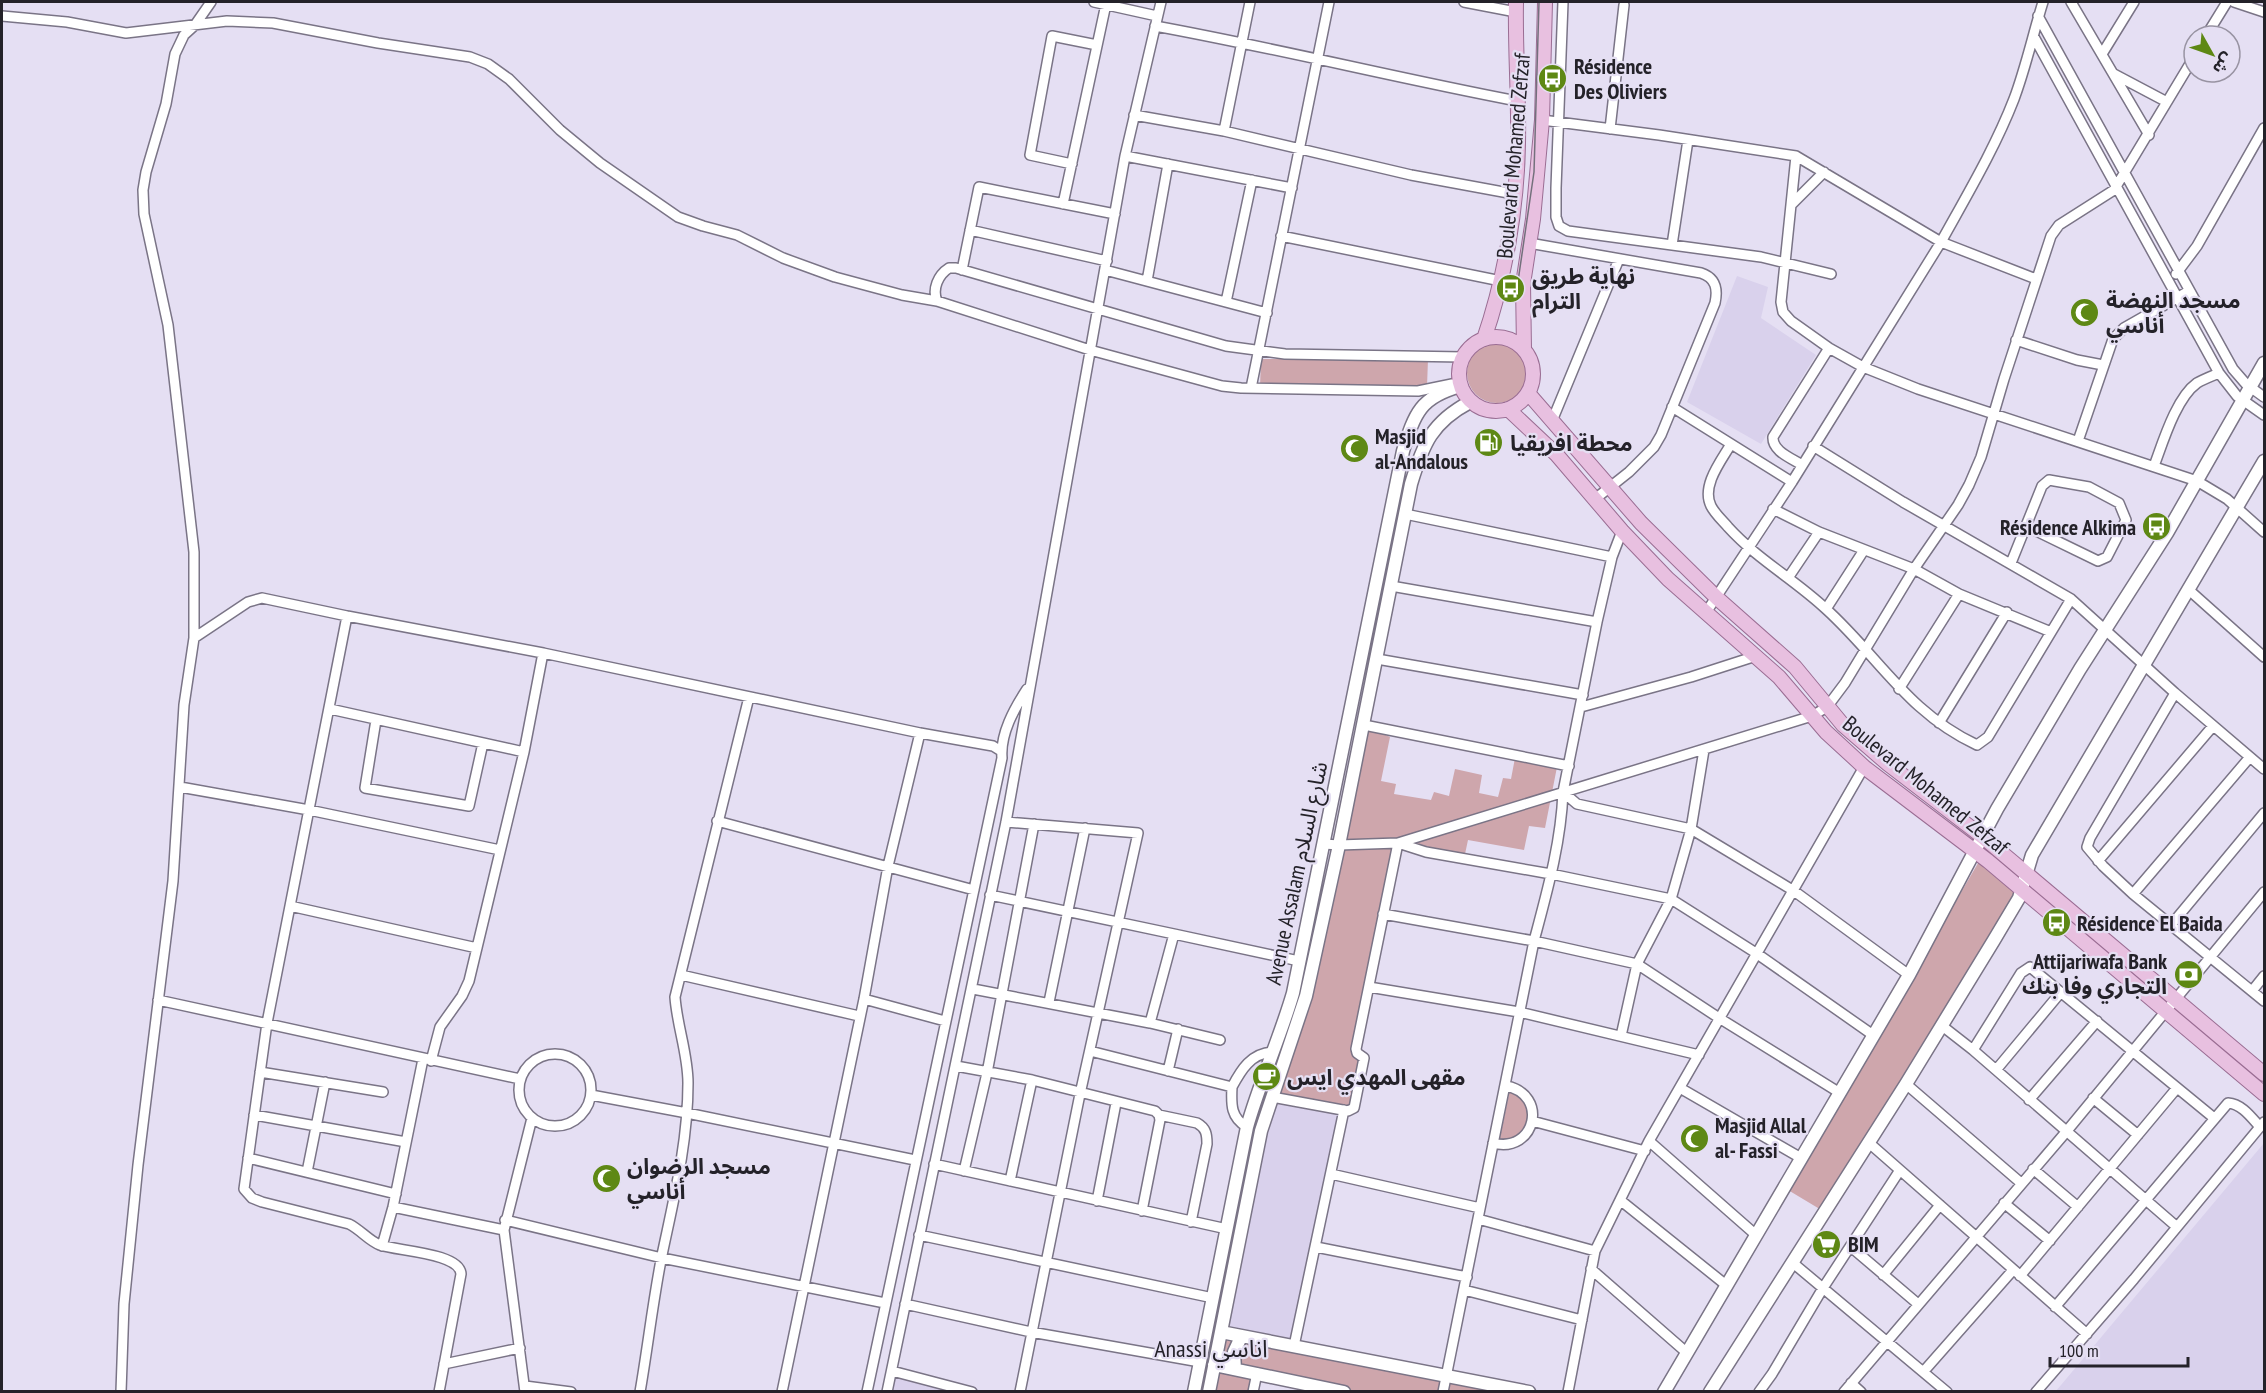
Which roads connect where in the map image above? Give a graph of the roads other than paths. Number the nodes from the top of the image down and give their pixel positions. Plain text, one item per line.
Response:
1 (211, 2) edge
2 (1094, 2) edge
3 (1161, 2) edge
4 (1250, 2) edge
5 (1329, 2) edge
6 (1464, 2) edge
7 (1545, 2) edge
8 (1563, 2) edge
9 (2043, 2) edge
10 (2071, 2) edge
11 (2134, 2) edge
12 (2227, 2) edge
13 (2234, 2) edge
14 (1106, 4) junction
15 (1624, 5) dead end
16 (1516, 7) edge
17 (2265, 12) edge
18 (2, 15) edge
19 (2038, 15) junction
20 (1156, 21) junction
21 (2213, 24) edge
22 (195, 25) junction
23 (2034, 37) junction
24 (1242, 42) junction
25 (1097, 45) junction
26 (2102, 54) junction
27 (1318, 58) junction
28 (2114, 74) junction
29 (2182, 77) edge
30 (1517, 101) junction
31 (2167, 102) junction
32 (1134, 115) junction
33 (1542, 120) junction
34 (1557, 123) junction
35 (2265, 128) edge
36 (1610, 129) junction
37 (1224, 131) junction
38 (2149, 135) junction
39 (1688, 140) junction
40 (1299, 149) junction
41 (1125, 156) junction
42 (1796, 156) junction
43 (1072, 164) junction
44 (1168, 164) junction
45 (1824, 172) junction
46 (2125, 174) junction
47 (1252, 180) junction
48 (2117, 186) junction
49 (1292, 188) junction
50 (1514, 194) junction
51 (1063, 204) junction
52 (1792, 204) junction
53 (1115, 214) junction
54 (970, 230) junction
55 (1281, 236) junction
56 (1941, 242) junction
57 (1529, 243) junction
58 (1672, 245) junction
59 (1619, 259) junction
60 (1784, 262) junction
61 (1106, 266) junction
62 (962, 270) junction
63 (2180, 271) junction
64 (1831, 274) dead end
65 (2036, 279) junction
66 (2169, 280) junction
67 (1146, 281) junction
68 (1501, 281) junction
69 (2189, 291) junction
70 (2178, 298) junction
71 (937, 301) junction
72 (1226, 302) junction
73 (1098, 310) junction
74 (1267, 313) junction
75 (1484, 339) junction
76 (2016, 340) junction
77 (1829, 348) junction
78 (1524, 349) junction
79 (1090, 350) junction
80 (1260, 351) junction
81 (1463, 357) junction
82 (2265, 363) edge
83 (2103, 365) junction
84 (1863, 367) junction
85 (2219, 373) junction
86 (1460, 384) junction
87 (2250, 387) junction
88 (1251, 388) junction
89 (1418, 391) junction
90 (1528, 393) junction
91 (2265, 397) edge
92 (2242, 400) junction
93 (1470, 402) junction
94 (1423, 406) junction
95 (1672, 407) junction
96 (1508, 409) junction
97 (1994, 412) junction
98 (2265, 415) edge
99 (1552, 421) junction
100 (2078, 441) junction
101 (1731, 444) junction
102 (1813, 446) junction
103 (2265, 461) edge
104 (1802, 465) junction
105 (2154, 466) junction
106 (2197, 481) junction
107 (1792, 482) junction
108 (1609, 488) junction
109 (1595, 499) junction
110 (2238, 508) junction
111 (1773, 509) junction
112 (1405, 514) junction
113 (1943, 525) junction
114 (2026, 526) junction
115 (1622, 531) junction
116 (1819, 532) junction
117 (2265, 532) edge
118 (1747, 548) junction
119 (1864, 550) junction
120 (1612, 557) junction
121 (2011, 563) junction
122 (1914, 569) junction
123 (1788, 579) junction
124 (1391, 586) junction
125 (2189, 590) junction
126 (1959, 594) junction
127 (1717, 598) junction
128 (2072, 599) junction
129 (1826, 609) junction
130 (2007, 612) junction
131 (1705, 614) junction
132 (347, 616) junction
133 (1597, 622) junction
134 (2106, 630) junction
135 (2051, 632) junction
136 (194, 638) junction
137 (1866, 652) junction
138 (543, 653) junction
139 (1756, 656) junction
140 (2265, 657) edge
141 (1377, 658) junction
142 (2145, 666) junction
143 (1030, 684) junction
144 (1899, 689) junction
145 (2175, 693) junction
146 (1583, 695) junction
147 (749, 697) junction
148 (1581, 707) junction
149 (1827, 707) junction
150 (330, 709) junction
151 (1812, 716) junction
152 (376, 720) junction
153 (1939, 723) junction
154 (1364, 725) junction
155 (2213, 726) junction
156 (920, 733) junction
157 (483, 743) junction
158 (1704, 750) junction
159 (1001, 751) junction
160 (524, 752) junction
161 (2250, 757) junction
162 (1569, 765) junction
163 (1864, 767) junction
164 (2265, 770) edge
165 (180, 787) junction
166 (1563, 792) junction
167 (309, 810) junction
168 (2265, 813) edge
169 (717, 821) junction
170 (1006, 822) junction
171 (1034, 824) junction
172 (1085, 828) junction
173 (1691, 829) junction
174 (1983, 837) junction
175 (1398, 843) junction
176 (1324, 844) junction
177 (1339, 845) junction
178 (500, 850) junction
179 (1976, 852) junction
180 (2098, 861) junction
181 (888, 867) junction
182 (2026, 873) junction
183 (1551, 874) junction
184 (2022, 889) junction
185 (974, 890) junction
186 (1794, 891) junction
187 (2133, 894) junction
188 (2264, 894) edge
189 (990, 896) junction
190 (1671, 899) junction
191 (1019, 902) junction
192 (290, 906) junction
193 (1067, 912) junction
194 (1383, 914) junction
195 (1118, 922) junction
196 (2171, 925) junction
197 (1174, 934) junction
198 (1534, 940) junction
199 (477, 948) junction
200 (1756, 953) junction
201 (2211, 958) junction
202 (1299, 961) junction
203 (1637, 964) junction
204 (681, 975) junction
205 (1909, 975) junction
206 (2265, 976) edge
207 (1369, 987) junction
208 (973, 989) junction
209 (2252, 991) junction
210 (2061, 992) junction
211 (1002, 993) junction
212 (864, 999) junction
213 (2176, 999) junction
214 (158, 1000) junction
215 (2265, 1001) edge
216 (1049, 1002) junction
217 (1098, 1012) junction
218 (1519, 1012) junction
219 (2166, 1012) junction
220 (859, 1016) junction
221 (1719, 1018) junction
222 (945, 1021) junction
223 (2097, 1021) junction
224 (267, 1023) junction
225 (1150, 1023) junction
226 (1941, 1025) junction
227 (1282, 1026) junction
228 (1178, 1029) junction
229 (1296, 1031) junction
230 (1873, 1035) junction
231 (1621, 1036) junction
232 (1220, 1040) dead end
233 (1973, 1050) junction
234 (1090, 1051) junction
235 (2133, 1051) junction
236 (1273, 1052) junction
237 (1699, 1054) junction
238 (427, 1060) junction
239 (956, 1066) junction
240 (1996, 1070) junction
241 (1168, 1071) junction
242 (260, 1072) junction
243 (987, 1073) junction
244 (2265, 1074) edge
245 (520, 1079) junction
246 (1032, 1080) junction
247 (325, 1082) junction
248 (1906, 1084) junction
249 (1506, 1086) junction
250 (1232, 1087) junction
251 (1680, 1088) junction
252 (2177, 1088) junction
253 (383, 1092) dead end
254 (1840, 1093) junction
255 (1080, 1094) junction
256 (2265, 1094) edge
257 (591, 1095) junction
258 (1272, 1097) junction
259 (2093, 1098) junction
260 (2029, 1100) junction
261 (1116, 1103) junction
262 (1344, 1110) junction
263 (687, 1113) junction
264 (254, 1115) junction
265 (1159, 1115) junction
266 (532, 1118) junction
267 (2214, 1118) junction
268 (1532, 1121) junction
269 (2262, 1124) edge
270 (316, 1126) junction
271 (1247, 1127) junction
272 (2066, 1132) junction
273 (2138, 1135) junction
274 (1650, 1141) junction
275 (406, 1142) junction
276 (1868, 1142) junction
277 (1493, 1143) junction
278 (833, 1144) junction
279 (1645, 1151) junction
280 (248, 1158) junction
281 (1801, 1158) junction
282 (915, 1160) junction
283 (934, 1164) junction
284 (2033, 1169) junction
285 (2111, 1169) junction
286 (1900, 1170) junction
287 (964, 1171) junction
288 (307, 1172) junction
289 (1331, 1174) junction
290 (1010, 1181) junction
291 (2020, 1183) junction
292 (1060, 1193) junction
293 (396, 1194) junction
294 (1620, 1200) junction
295 (2147, 1200) junction
296 (1097, 1201) junction
297 (2004, 1203) junction
298 (1940, 1205) junction
299 (393, 1207) junction
300 (2078, 1207) junction
301 (1480, 1208) junction
302 (1142, 1211) junction
303 (1478, 1219) junction
304 (1191, 1222) junction
305 (504, 1225) junction
306 (2177, 1227) junction
307 (1227, 1229) junction
308 (919, 1235) junction
309 (1756, 1235) junction
310 (1976, 1236) junction
311 (2050, 1241) junction
312 (382, 1246) junction
313 (1316, 1247) junction
314 (1851, 1247) junction
315 (1594, 1251) junction
316 (662, 1258) junction
317 (1045, 1263) junction
318 (1792, 1263) junction
319 (1591, 1269) junction
320 (2016, 1273) junction
321 (1882, 1275) junction
322 (1467, 1277) junction
323 (1726, 1285) junction
324 (803, 1288) junction
325 (1823, 1288) junction
326 (1464, 1290) junction
327 (1213, 1298) junction
328 (885, 1303) junction
329 (905, 1304) junction
330 (1918, 1304) junction
331 (2055, 1307) junction
332 (1582, 1320) junction
333 (1031, 1332) junction
334 (1221, 1332) junction
335 (2087, 1334) junction
336 (1241, 1336) junction
337 (1888, 1340) junction
338 (1294, 1346) junction
339 (520, 1348) junction
340 (1686, 1352) junction
341 (1200, 1362) junction
342 (444, 1364) junction
343 (1214, 1365) junction
344 (1235, 1369) junction
345 (892, 1371) junction
346 (1924, 1371) junction
347 (1257, 1373) junction
348 (1446, 1375) junction
349 (1851, 1383) junction
350 (525, 1389) edge
351 (121, 1392) edge
352 (439, 1392) edge
353 (571, 1392) edge
354 (640, 1392) edge
355 (782, 1392) edge
356 (867, 1392) edge
357 (887, 1392) edge
358 (972, 1392) edge
359 (1020, 1392) edge
360 (1194, 1392) edge
361 (1209, 1392) edge
362 (1253, 1392) edge
363 (1344, 1392) edge
364 (1443, 1392) edge
365 (1529, 1392) edge
366 (1568, 1392) edge
367 (1664, 1392) edge
368 (1710, 1392) edge
369 (1759, 1392) edge
370 (1844, 1392) edge
371 (1861, 1392) edge
372 (1947, 1392) edge
373 (2036, 1392) edge

1 - 22 street
2 - 14 street
3 - 20 street
4 - 24 street
5 - 27 street
6 - 16 street
7 - 33 main road, Boulevard Mohamed Zefzaf
8 - 34 street
9 - 19 street
10 - 26 street
11 - 26 street
12 - 21 street
13 - 17 street
14 - 20 street
14 - 25 street
15 - 36 street
16 - 30 main road, Boulevard Mohamed Zefzaf
18 - 22 street
19 - 23 street
19 - 46 street
20 - 24 street
20 - 32 street
22 - 71 street
22 - 136 street
23 - 48 street
23 - 56 street
24 - 27 street
24 - 37 street
25 - 43 street
25 - 43 street
26 - 28 street
27 - 30 street
27 - 40 street
28 - 31 street
28 - 38 street
29 - 31 street
30 - 50 main road, Boulevard Mohamed Zefzaf
31 - 38 street
32 - 37 street
32 - 41 street
33 - 34 street
33 - 57 main road, Boulevard Mohamed Zefzaf
34 - 36 street
34 - 58 street
35 - 63 street
36 - 39 street
37 - 40 street
38 - 46 street
39 - 42 street
39 - 58 street
40 - 49 street
40 - 50 street
41 - 44 street
41 - 53 street
42 - 45 street
42 - 52 street
43 - 51 street
44 - 47 street
44 - 67 street
45 - 52 street
45 - 56 street
46 - 48 street
46 - 63 street
47 - 49 street
47 - 72 street
48 - 65 street
48 - 66 street
49 - 55 street
50 - 68 main road, Boulevard Mohamed Zefzaf
51 - 53 street
51 - 54 street
52 - 60 street
53 - 61 street
54 - 61 street
54 - 62 street
55 - 68 street
55 - 74 street
56 - 65 street
56 - 84 street
57 - 59 street
57 - 78 main road, Boulevard Mohamed Zefzaf
58 - 60 street
59 - 95 street
59 - 99 street
60 - 64 street
60 - 77 street
61 - 67 street
61 - 73 street
62 - 71 street
62 - 73 street
63 - 66 street
63 - 69 street
65 - 76 street
66 - 70 street
67 - 72 street
68 - 75 main road, Boulevard Mohamed Zefzaf
69 - 70 street
69 - 87 street
70 - 83 street
70 - 85 street
71 - 79 street
72 - 74 street
73 - 79 street
73 - 80 street
74 - 80 street
75 - 78 main road
75 - 81 main road
76 - 83 street
76 - 97 street
77 - 84 street
77 - 104 street
78 - 90 main road
79 - 88 street
79 - 143 street
80 - 81 street
80 - 88 street
81 - 86 main road
82 - 87 street
83 - 100 street
84 - 97 street
84 - 102 street
85 - 92 street
85 - 105 street
86 - 89 street
86 - 93 main road
86 - 94 street, Avenue Assalam شارع السلام
87 - 91 street
87 - 92 street
88 - 89 street
89 - 94 street
90 - 96 main road
90 - 99 main road, Boulevard Mohamed Zefzaf
92 - 98 street
92 - 106 street
93 - 96 main road
93 - 112 street, Avenue Assalam شارع السلام
94 - 176 street, Avenue Assalam شارع السلام
95 - 101 street
95 - 108 street
96 - 109 main road, Boulevard Mohamed Zefzaf
97 - 100 street
97 - 113 street
99 - 108 main road, Boulevard Mohamed Zefzaf
100 - 105 street
101 - 107 street
101 - 118 street
102 - 104 street
102 - 113 street
103 - 110 street
104 - 107 street
105 - 106 street
106 - 110 street
106 - 134 street
107 - 111 street
108 - 109 street
108 - 127 main road, Boulevard Mohamed Zefzaf
109 - 115 main road, Boulevard Mohamed Zefzaf
110 - 117 street
110 - 125 street
111 - 116 street
111 - 118 street
112 - 120 street
112 - 124 street, Avenue Assalam شارع السلام
113 - 121 street
113 - 122 street
114 - 114 street
114 - 121 street
115 - 120 street
115 - 131 main road, Boulevard Mohamed Zefzaf
116 - 119 street
116 - 123 street
118 - 123 street
118 - 127 street
119 - 122 street
119 - 129 street
120 - 133 street
121 - 128 street
122 - 126 street
122 - 137 street
123 - 129 street
124 - 133 street
124 - 141 street, Avenue Assalam شارع السلام
125 - 140 street
125 - 142 street
126 - 130 street
126 - 144 street
127 - 131 street
127 - 149 main road, Boulevard Mohamed Zefzaf
128 - 134 street
128 - 135 street
129 - 137 street
130 - 135 street
130 - 153 street
131 - 139 main road, Boulevard Mohamed Zefzaf
132 - 136 street
132 - 138 street
132 - 150 street
133 - 146 street
134 - 142 street
134 - 174 street
135 - 153 street
136 - 165 street
137 - 144 street
137 - 149 street
138 - 147 street
138 - 160 street
139 - 148 street
139 - 151 main road, Boulevard Mohamed Zefzaf
141 - 146 street
141 - 154 street, Avenue Assalam شارع السلام
142 - 145 street
142 - 182 street
143 - 159 street
143 - 170 street
144 - 153 street
145 - 155 street
145 - 180 street
146 - 148 street
147 - 156 street
147 - 169 street
148 - 162 street
149 - 151 street
149 - 174 main road, Boulevard Mohamed Zefzaf
150 - 152 street
150 - 167 street
151 - 158 street
151 - 163 main road, Boulevard Mohamed Zefzaf
152 - 157 street
152 - 157 street
154 - 162 street
154 - 177 street, Avenue Assalam شارع السلام
155 - 161 street
155 - 180 street
156 - 159 street
156 - 181 street
157 - 160 street
158 - 166 street
158 - 173 street
159 - 185 street
160 - 178 street
161 - 164 street
161 - 187 street
162 - 166 street
163 - 179 main road, Boulevard Mohamed Zefzaf
163 - 186 street
165 - 167 street
165 - 214 street
166 - 173 street
166 - 175 street
166 - 183 street
167 - 178 street
167 - 192 street
168 - 196 street
169 - 181 street
169 - 204 street
170 - 171 street
170 - 189 street
171 - 172 street
171 - 191 street
172 - 193 street
172 - 195 street
173 - 186 street
173 - 190 street
174 - 179 street
174 - 182 main road, Boulevard Mohamed Zefzaf
175 - 177 street
175 - 183 street
175 - 194 street
176 - 177 street
176 - 202 street, Avenue Assalam شارع السلام
177 - 229 street, Avenue Assalam شارع السلام
178 - 199 street
179 - 184 main road, Boulevard Mohamed Zefzaf
179 - 205 street
180 - 187 street
181 - 185 street
181 - 212 street
182 - 184 street
182 - 213 main road, Boulevard Mohamed Zefzaf
183 - 190 street
183 - 198 street
184 - 219 main road, Boulevard Mohamed Zefzaf
184 - 226 street
185 - 222 street
186 - 200 street
186 - 205 street
187 - 196 street
188 - 201 street
189 - 191 street
189 - 208 street
190 - 200 street
190 - 203 street
191 - 193 street
191 - 211 street
192 - 199 street
192 - 224 street
193 - 195 street
193 - 216 street
194 - 198 street
194 - 207 street
195 - 197 street
195 - 217 street
196 - 201 street
197 - 202 street
197 - 225 street
198 - 203 street
198 - 218 street
199 - 238 street
200 - 221 street
200 - 230 street
201 - 209 street
201 - 213 street
202 - 227 street, Avenue Assalam شارع السلام
203 - 221 street
203 - 231 street
204 - 220 street
204 - 263 street
205 - 230 street
206 - 209 street
207 - 218 street
207 - 262 street
208 - 211 street
208 - 239 street
209 - 215 street
210 - 223 street
210 - 233 street
210 - 240 street
211 - 216 street
211 - 243 street
212 - 220 street
212 - 222 street
213 - 219 street
213 - 244 main road, Boulevard Mohamed Zefzaf
214 - 224 street
214 - 351 street
216 - 217 street
217 - 225 street
217 - 234 street
218 - 231 street
218 - 249 street
219 - 235 street
219 - 256 main road, Boulevard Mohamed Zefzaf
220 - 278 street
221 - 237 street
221 - 254 street
222 - 282 street
223 - 235 street
223 - 260 street
224 - 238 street
224 - 242 street
225 - 228 street
226 - 233 street
226 - 248 street
227 - 229 street
227 - 236 street, Avenue Assalam شارع السلام
228 - 232 street
228 - 241 street
229 - 258 street, Avenue Assalam شارع السلام
230 - 254 street
231 - 237 street
233 - 240 street
234 - 241 street
234 - 255 street
235 - 252 street
235 - 259 street
236 - 250 street
236 - 271 street, Avenue Assalam شارع السلام
237 - 251 street
238 - 245 street
238 - 275 street
239 - 243 street
239 - 283 street
240 - 260 street
241 - 250 street
242 - 247 street
242 - 264 street
243 - 246 street
243 - 287 street
245 - 257 street
245 - 266 street
246 - 255 street
246 - 290 street
247 - 253 street
247 - 270 street
248 - 276 street
248 - 291 street
249 - 268 street
249 - 277 street
250 - 271 street
251 - 274 street
251 - 281 street
252 - 267 street
252 - 273 street
254 - 281 street
255 - 261 street
255 - 292 street
257 - 263 street
257 - 266 street
258 - 262 street
258 - 334 street, Avenue Assalam شارع السلام
259 - 272 street
259 - 273 street
260 - 272 street
261 - 265 street
261 - 296 street
262 - 289 street
263 - 278 street
263 - 316 street
264 - 270 street
264 - 280 street
265 - 302 street
265 - 304 street
266 - 305 street
267 - 269 street
267 - 295 street
268 - 277 street
268 - 279 street
269 - 306 street
270 - 275 street
270 - 288 street
271 - 307 street, Avenue Assalam شارع السلام
272 - 284 street
272 - 285 street
273 - 285 street
274 - 279 street
274 - 309 street
275 - 293 street
276 - 286 street
276 - 318 street
277 - 301 street
278 - 282 street
278 - 324 street
279 - 294 street
280 - 288 street
280 - 312 street
281 - 309 street
282 - 328 street
283 - 287 street
283 - 308 street
284 - 291 street
284 - 300 street
285 - 295 street
285 - 300 street
286 - 298 street
286 - 314 street
287 - 290 street
288 - 293 street
289 - 301 street
289 - 313 street
290 - 292 street
291 - 297 street
292 - 296 street
292 - 317 street
293 - 299 street
294 - 315 street
294 - 323 street
295 - 306 street
295 - 331 street
296 - 302 street
297 - 310 street
297 - 311 street
298 - 310 street
298 - 321 street
299 - 305 street
299 - 312 street
300 - 311 street
301 - 303 street
302 - 304 street
303 - 315 street
303 - 322 street
304 - 307 street
305 - 316 street
305 - 339 street
306 - 335 street
307 - 327 street, Avenue Assalam شارع السلام
308 - 317 street
308 - 329 street
309 - 323 street
310 - 320 street
310 - 330 street
311 - 320 street
312 - 342 street
313 - 322 street
313 - 338 street
314 - 321 street
314 - 325 street
315 - 319 street
316 - 324 street
316 - 354 street
317 - 327 street
317 - 333 street
318 - 325 street
318 - 368 street
319 - 332 street
319 - 340 street
320 - 331 street
320 - 346 street
321 - 330 street
322 - 326 street
323 - 340 street
324 - 328 street
324 - 355 street
325 - 337 street
325 - 369 street
326 - 332 street
326 - 348 street
327 - 341 street, Avenue Assalam شارع السلام
328 - 356 street
329 - 333 street
329 - 345 street
330 - 337 street
331 - 335 street
332 - 366 street
333 - 341 street
333 - 359 street
334 - 336 street
334 - 343 street, Avenue Assalam شارع السلام
335 - 373 street
336 - 338 street
336 - 344 street
337 - 346 street
337 - 349 street
338 - 348 street
339 - 342 street
339 - 350 street
340 - 367 street
341 - 360 street, Avenue Assalam شارع السلام
342 - 352 street
343 - 344 street
343 - 361 street, Avenue Assalam شارع السلام
344 - 347 street
345 - 357 street
345 - 358 street
346 - 372 street
347 - 362 street
347 - 363 street
348 - 364 street
348 - 365 street
349 - 370 street
349 - 371 street
350 - 353 street

